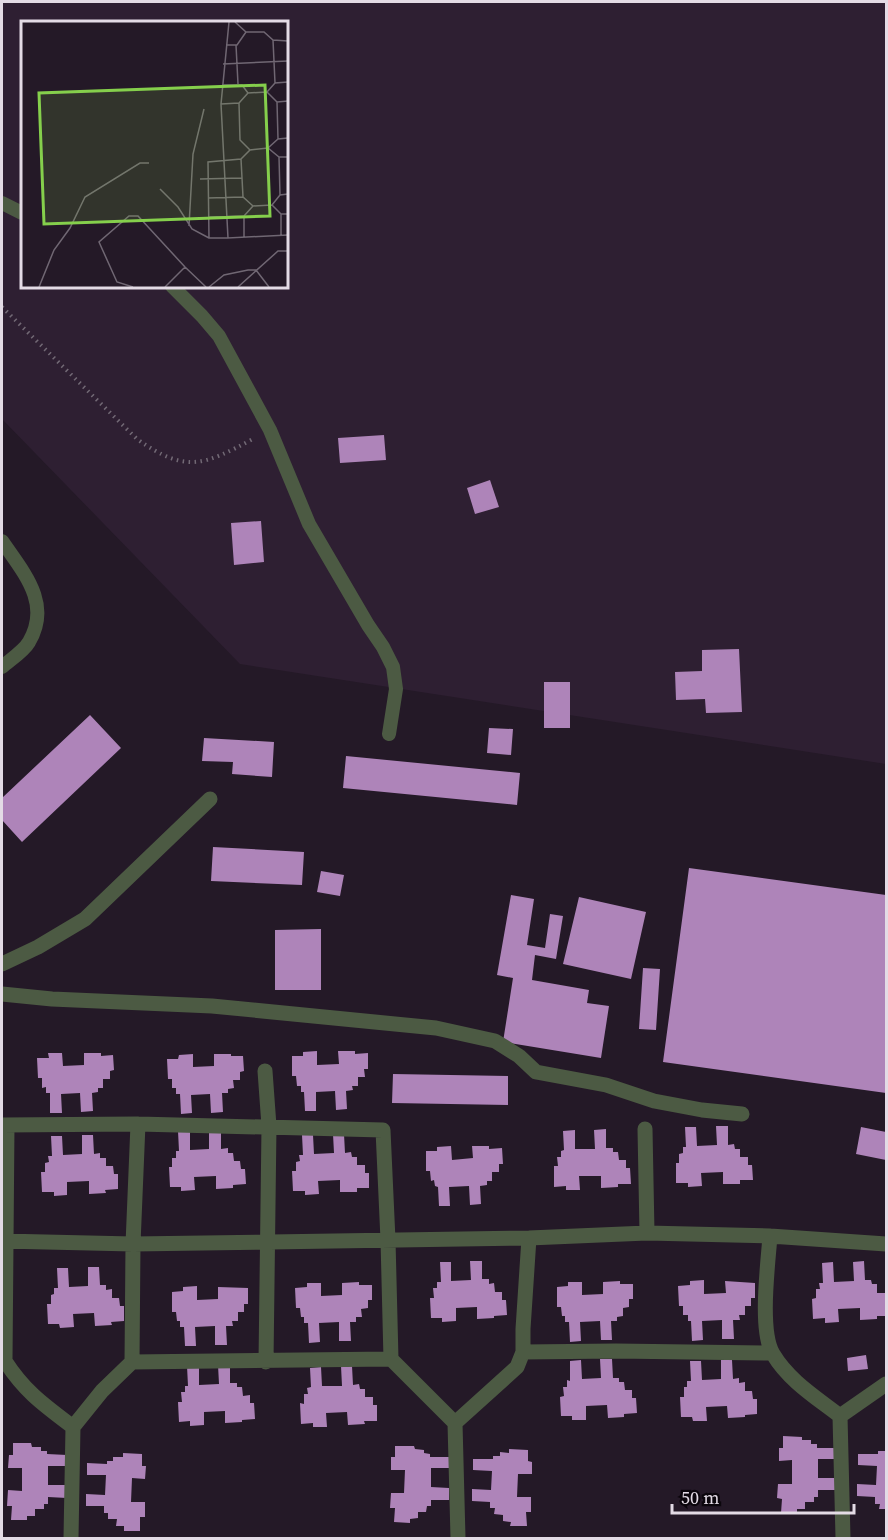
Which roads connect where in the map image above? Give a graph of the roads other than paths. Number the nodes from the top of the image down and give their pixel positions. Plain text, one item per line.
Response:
1 (2, 203) edge
2 (21, 212) edge
3 (174, 288) edge
4 (2, 542) edge
5 (2, 667) edge
6 (389, 734) dead end
7 (210, 799) dead end
8 (2, 964) edge
9 (2, 994) edge
10 (265, 1071) dead end
11 (742, 1114) dead end
12 (138, 1124) junction
13 (4, 1125) edge
14 (269, 1126) junction
15 (645, 1129) dead end
16 (646, 1233) junction
17 (770, 1236) junction
18 (529, 1238) junction
19 (269, 1240) junction
20 (388, 1240) junction
21 (4, 1241) edge
22 (133, 1244) junction
23 (886, 1245) edge
24 (523, 1352) junction
25 (771, 1353) junction
26 (391, 1359) junction
27 (3, 1361) edge
28 (132, 1362) junction
29 (266, 1362) junction
30 (886, 1384) edge
31 (840, 1416) junction
32 (455, 1423) junction
33 (73, 1427) junction
34 (71, 1539) edge
35 (458, 1539) edge
36 (843, 1539) edge

1 - 2 lane
3 - 6 lane
4 - 5 lane
7 - 8 street
9 - 11 street
10 - 14 street
12 - 13 street
12 - 14 street
12 - 22 street
13 - 21 street
14 - 19 street
14 - 20 street
15 - 16 street
16 - 17 street
16 - 18 street
17 - 23 street
17 - 25 street
18 - 20 street
18 - 24 street
19 - 20 street
19 - 22 street
19 - 29 street
20 - 26 street
21 - 22 street
21 - 27 street
22 - 28 street
24 - 25 street
24 - 32 street
25 - 31 street
26 - 29 street
26 - 32 street
27 - 33 street
28 - 29 street
28 - 33 street
30 - 31 street
31 - 36 street
32 - 35 street
33 - 34 street

